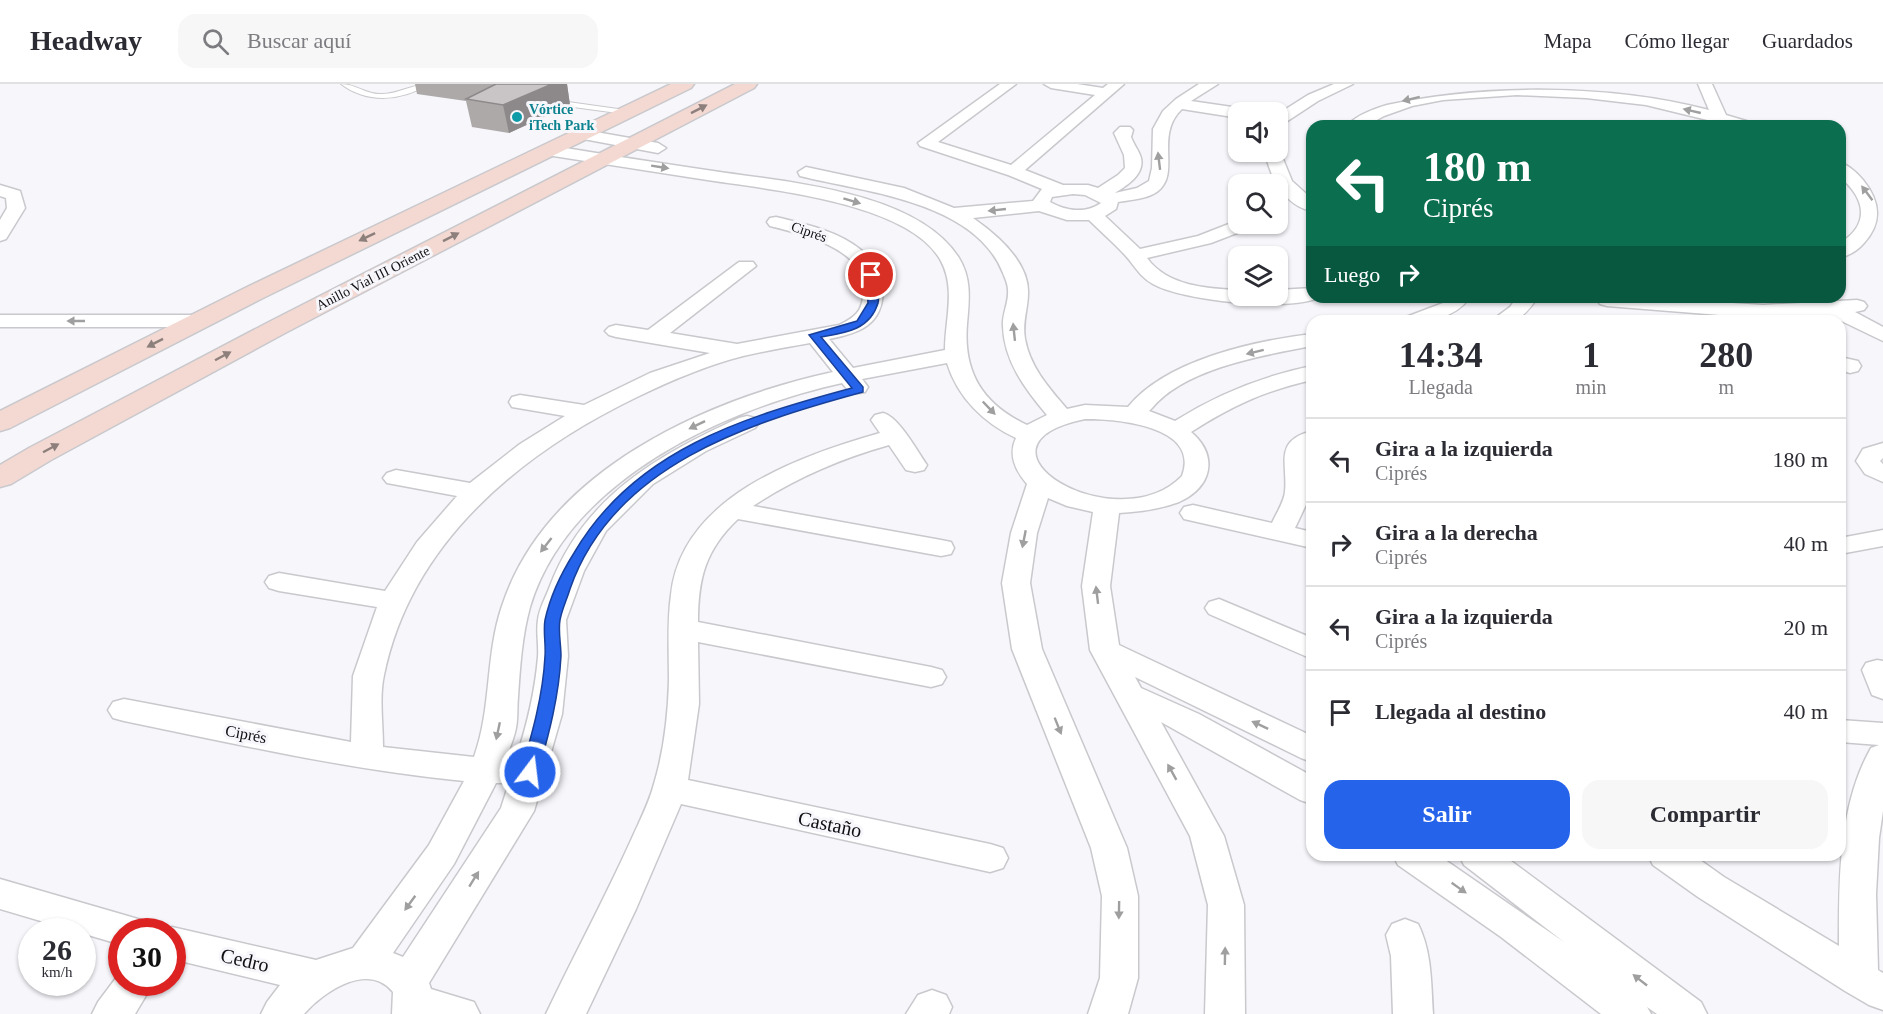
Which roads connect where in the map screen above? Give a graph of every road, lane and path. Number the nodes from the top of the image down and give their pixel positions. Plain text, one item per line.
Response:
1 (345, 84) edge
2 (426, 84) edge
3 (685, 84) edge
4 (748, 84) edge
5 (1009, 84) edge
6 (1051, 84) edge
7 (1211, 84) edge
8 (1346, 84) edge
9 (1705, 84) edge
10 (1666, 85) edge
11 (439, 86) dead end
12 (1112, 88) edge
13 (556, 94) dead end
14 (543, 101) edge
15 (1663, 103) junction
16 (1180, 104) junction
17 (1228, 111) edge
18 (626, 112) junction
19 (1288, 114) edge
20 (1719, 117) junction
21 (1078, 118) junction
22 (1361, 120) edge
23 (1729, 120) edge
24 (670, 124) junction
25 (1161, 129) junction
26 (1125, 130) junction
27 (579, 134) junction
28 (630, 144) junction
29 (547, 150) junction
30 (678, 152) dead end
31 (603, 158) junction
32 (784, 169) dead end
33 (1014, 171) junction
34 (1846, 173) edge
35 (484, 180) junction
36 (545, 189) junction
37 (0, 190) edge
38 (1059, 190) junction
39 (1104, 196) junction
40 (1288, 201) edge
41 (1042, 205) junction
42 (1306, 205) edge
43 (952, 213) junction
44 (1062, 214) junction
45 (1093, 214) junction
46 (776, 222) dead end
47 (1228, 232) edge
48 (0, 235) edge
49 (986, 236) junction
50 (1846, 248) edge
51 (1135, 255) junction
52 (746, 266) dead end
53 (1306, 294) edge
54 (1454, 303) edge
55 (1523, 303) edge
56 (1633, 303) edge
57 (1843, 304) edge
58 (1429, 315) edge
59 (1511, 315) edge
60 (1741, 315) edge
61 (1772, 315) edge
62 (1883, 320) edge
63 (0, 321) edge
64 (198, 321) junction
65 (616, 331) dead end
66 (814, 335) junction
67 (1883, 335) edge
68 (652, 336) junction
69 (1306, 341) edge
70 (736, 351) junction
71 (958, 364) junction
72 (1306, 374) edge
73 (853, 383) junction
74 (520, 402) dead end
75 (587, 412) junction
76 (1134, 415) junction
77 (1, 417) edge
78 (1062, 417) junction
79 (1176, 431) junction
80 (1030, 435) junction
81 (1306, 441) edge
82 (1883, 450) edge
83 (915, 465) dead end
84 (1883, 475) edge
85 (0, 478) edge
86 (396, 478) dead end
87 (1040, 482) junction
88 (475, 492) junction
89 (1107, 506) junction
90 (730, 510) junction
91 (1193, 513) dead end
92 (1280, 532) junction
93 (1306, 538) edge
94 (1883, 538) edge
95 (1846, 545) edge
96 (941, 548) dead end
97 (279, 582) dead end
98 (393, 601) junction
99 (1219, 608) dead end
100 (683, 629) junction
101 (1306, 646) edge
102 (1105, 650) junction
103 (932, 676) dead end
104 (1129, 695) junction
105 (124, 710) dead end
106 (1846, 731) edge
107 (1883, 735) edge
108 (1306, 747) edge
109 (1306, 748) edge
110 (1883, 756) edge
111 (367, 757) junction
112 (1276, 770) junction
113 (484, 771) junction
114 (530, 772) junction
115 (1306, 788) edge
116 (669, 789) junction
117 (990, 858) dead end
118 (1420, 861) edge
119 (1485, 861) edge
120 (1674, 861) edge
121 (0, 894) edge
122 (108, 925) edge
123 (1405, 935) dead end
124 (186, 946) edge
125 (364, 963) junction
126 (317, 977) junction
127 (1871, 986) edge
128 (125, 996) edge
129 (412, 999) edge
130 (112, 1014) edge
131 (281, 1014) edge
132 (460, 1014) edge
133 (566, 1014) edge
134 (1108, 1014) edge
135 (1225, 1014) edge
136 (1413, 1014) edge
137 (1631, 1014) edge
138 (1688, 1014) edge

1 - 2 lane
2 - 11 lane
3 - 18 main road
24 -> 4 main road, Anillo Vial III Oriente
5 - 33 street
6 - 12 street
7 - 16 street
8 - 19 street
9 - 20 street
10 - 15 street
12 - 21 street
13 - 18 lane
14 - 18 lane
20 -> 15 street
15 -> 22 street
16 - 17 street
16 - 25 street
18 - 24 main road
18 - 27 main road
20 - 23 street
21 - 26 street
21 - 33 street
24 - 28 main road, Anillo Vial III Oriente
25 - 26 street
39 -> 25 street
26 - 39 street
27 - 28 street
27 - 29 main road
28 - 30 street
28 - 31 main road, Anillo Vial III Oriente
29 - 31 street
29 - 35 main road
31 - 36 main road, Anillo Vial III Oriente
31 -> 71 street
32 - 43 street
33 - 38 street
50 -> 34 street
35 - 36 main road
35 -> 64 main road
85 -> 36 main road, Anillo Vial III Oriente
37 - 48 street
38 - 39 street
38 - 41 street
39 - 45 street
40 - 42 street
41 -> 43 street
41 - 44 street
43 - 49 street
44 - 45 street
44 - 49 street
45 - 51 street
46 - 66 street, Ciprés
47 - 51 street
78 -> 49 street
51 - 53 street
52 - 68 street
54 - 58 street
55 - 59 street
56 - 60 street
57 - 61 street
57 - 62 street
57 - 67 street
64 -> 63 street
64 -> 77 main road
65 - 68 street, Ciprés
66 - 70 street, Ciprés
66 - 73 street
68 - 70 street, Ciprés
69 -> 76 street
70 - 75 street, Ciprés
71 - 73 street
71 -> 80 street
72 - 79 street
73 -> 113 street
73 - 114 street
74 - 75 street
75 - 88 street, Ciprés
76 - 78 street
76 - 79 street
78 - 80 street
79 - 89 street
80 - 87 street
81 - 92 street
82 - 84 street
83 - 90 street
86 - 88 street
87 - 89 street
87 -> 134 street
88 - 98 street, Ciprés
102 -> 89 street
90 - 96 street
90 - 100 street
91 - 92 street
92 - 93 street
94 - 95 street
97 - 98 street
98 - 111 street, Ciprés
99 - 101 street
100 - 103 street
100 - 116 street
102 - 104 street
108 -> 102 street
104 - 112 street
135 -> 104 street
105 - 111 street, Ciprés
106 - 107 street
109 - 112 street
110 - 127 street
111 - 113 street, Ciprés
112 - 115 street
113 - 114 street, Ciprés
113 -> 125 street
129 -> 114 street
116 - 117 street, Castaño
116 - 133 street
118 -> 137 street
138 -> 119 street
120 - 127 street
121 - 122 street
123 - 136 street
124 - 126 street, Cedro
125 - 126 street
125 - 129 street
126 - 131 street
128 - 130 street
129 - 132 street

